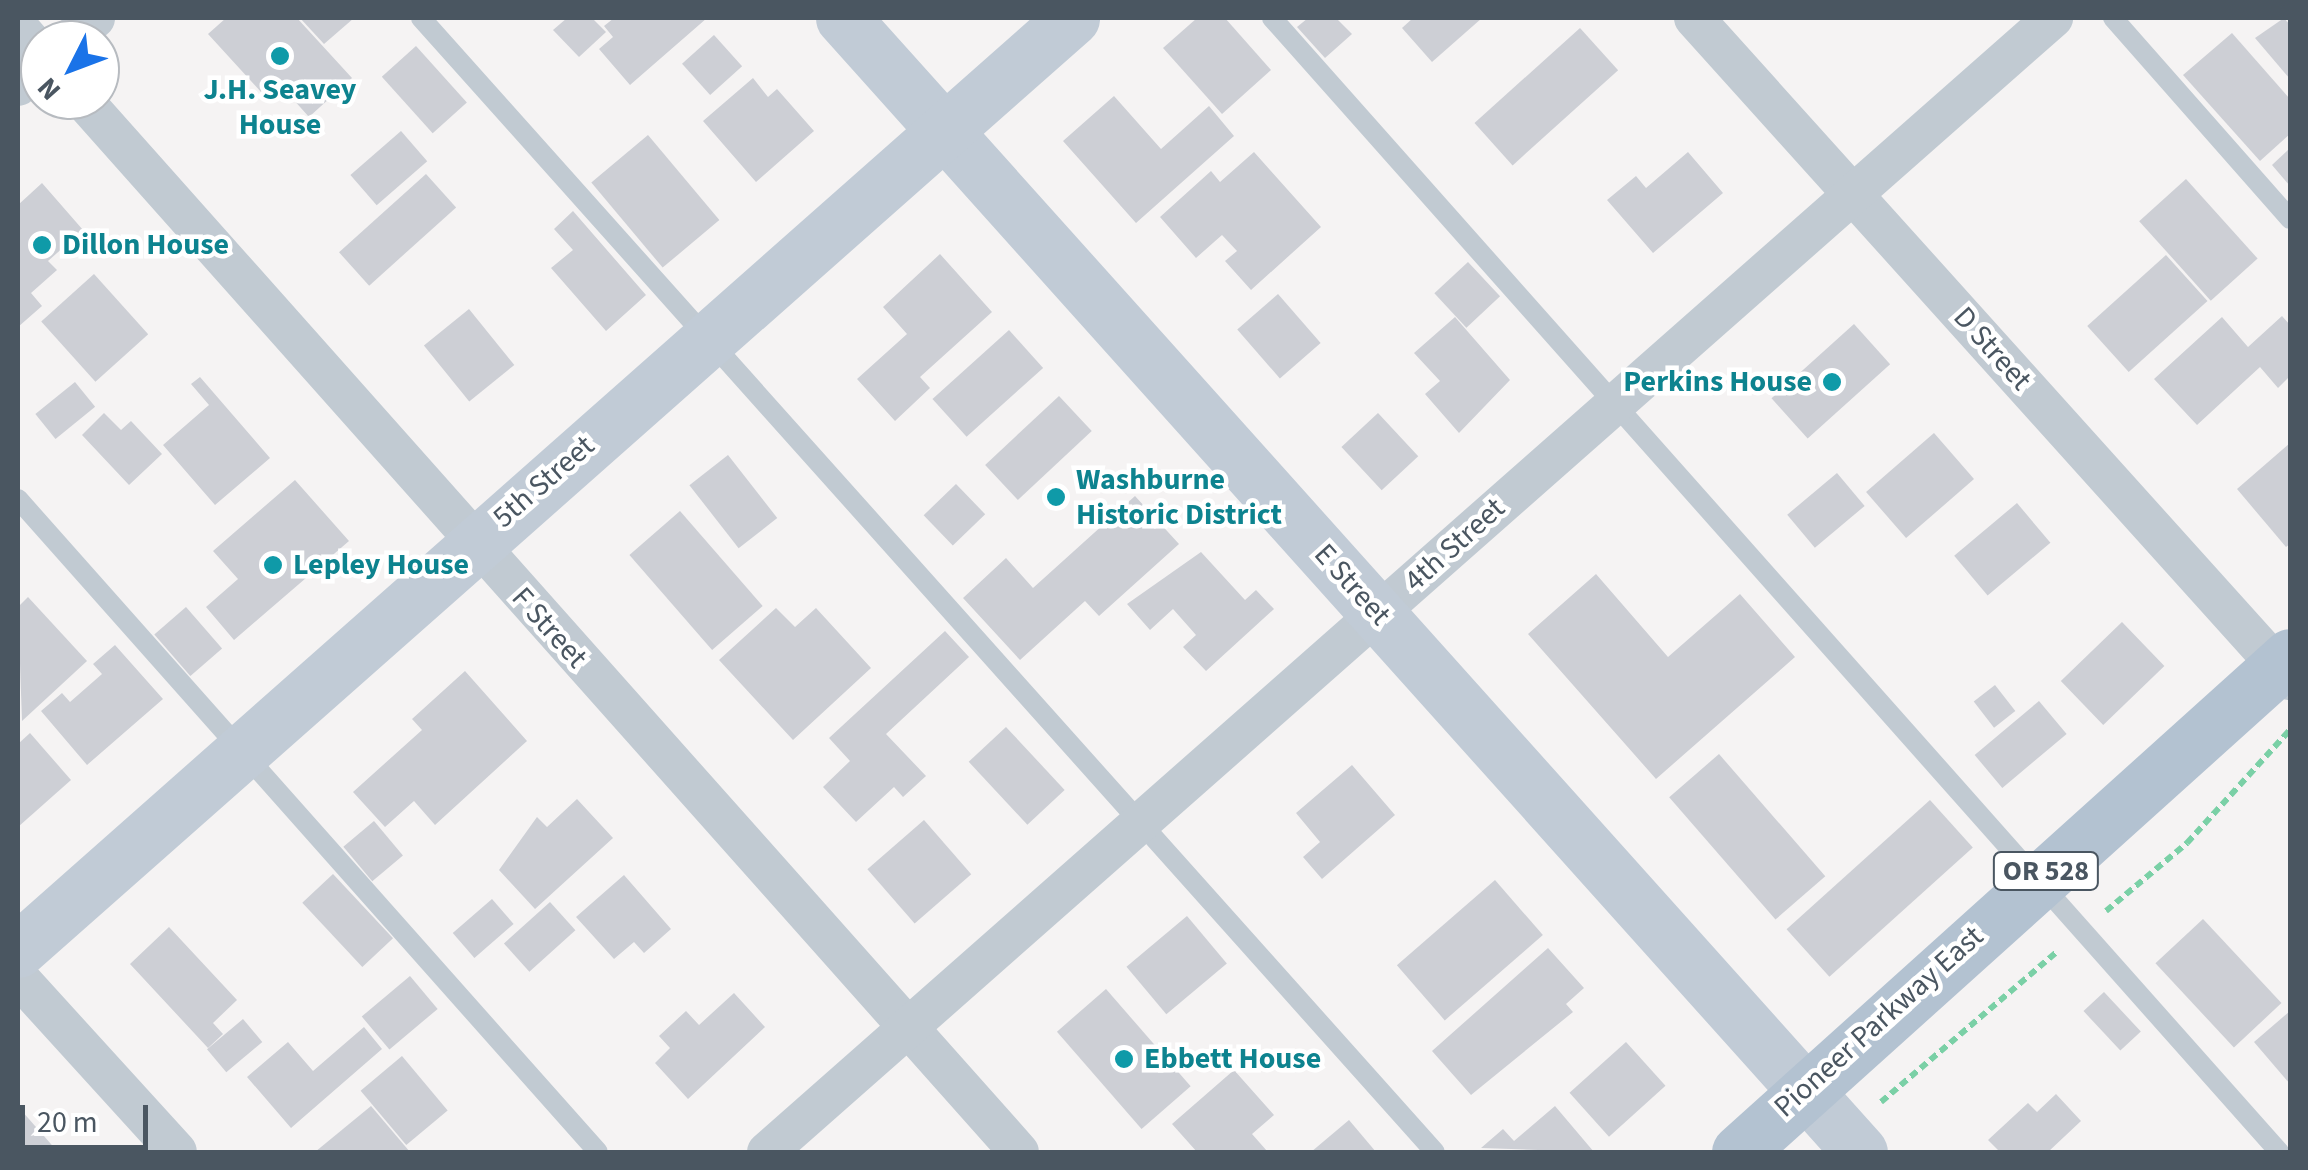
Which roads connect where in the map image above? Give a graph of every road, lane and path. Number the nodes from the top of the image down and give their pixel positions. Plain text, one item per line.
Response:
1 (421, 18) edge
2 (843, 18) edge
3 (1072, 18) edge
4 (1272, 18) edge
5 (1694, 18) edge
6 (2053, 18) edge
7 (2113, 18) edge
8 (101, 120) edge
9 (944, 130) junction
10 (1852, 195) junction
11 (2290, 219) edge
12 (710, 336) junction
13 (1614, 404) junction
14 (18, 499) edge
15 (474, 543) junction
16 (1378, 614) junction
17 (2287, 667) edge
18 (242, 750) junction
19 (1140, 821) junction
20 (2036, 880) junction
21 (18, 950) edge
22 (18, 977) edge
23 (908, 1029) junction
24 (1804, 1088) junction
25 (177, 1152) edge
26 (598, 1152) edge
27 (767, 1152) edge
28 (1020, 1152) edge
29 (1435, 1152) edge
30 (1739, 1152) edge
31 (1860, 1152) edge
32 (2279, 1152) edge

1 - 12 lane
2 - 9 street, E Street
3 - 9 street, 5th Street
4 - 13 lane
5 - 10 street, D Street
6 - 10 street, 4th Street
7 - 11 lane
8 - 15 street, F Street
9 - 12 street, 5th Street
9 - 16 street, E Street
10 - 13 street, 4th Street
10 - 17 street, D Street
12 - 15 street, 5th Street
12 - 19 lane
13 - 16 street, 4th Street
13 - 20 lane
14 - 18 lane
15 - 18 street, 5th Street
15 - 23 street, F Street
16 - 19 street, 4th Street
16 - 24 street, E Street
17 - 20 main road, Pioneer Parkway East / OR 528
18 - 21 street, 5th Street
18 - 26 lane
19 - 23 street, 4th Street
19 - 29 lane
20 - 24 main road, Pioneer Parkway East / OR 528
20 - 32 lane
22 - 25 street
23 - 27 street, 4th Street
23 - 28 street, F Street
24 - 30 main road, Pioneer Parkway East / OR 528
24 - 31 street, E Street

